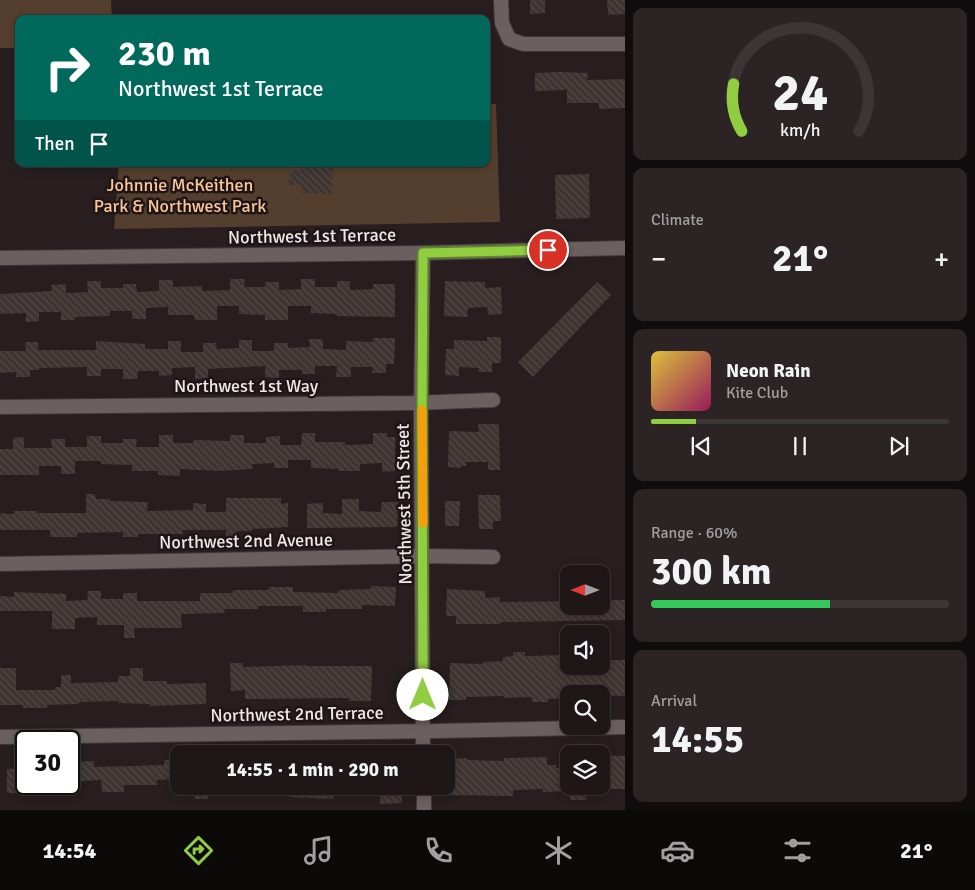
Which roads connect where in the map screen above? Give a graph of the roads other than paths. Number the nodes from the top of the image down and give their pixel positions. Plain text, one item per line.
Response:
1 (501, 0) edge
2 (625, 44) edge
3 (625, 248) edge
4 (423, 253) junction
5 (0, 258) edge
6 (492, 400) dead end
7 (422, 403) junction
8 (0, 407) edge
9 (423, 556) junction
10 (492, 557) dead end
11 (0, 564) edge
12 (625, 727) edge
13 (423, 731) junction
14 (0, 737) edge
15 (423, 745) edge
16 (424, 795) edge
17 (424, 810) edge

1 - 2 street
3 - 4 street, Northwest 1st Terrace
4 - 5 street, Northwest 1st Terrace
4 - 7 street, Northwest 5th Street
6 - 7 street, Northwest 1st Way
7 - 8 street, Northwest 1st Way
7 - 9 street, Northwest 5th Street
9 - 10 street, Northwest 2nd Avenue
9 - 11 street, Northwest 2nd Avenue
9 - 13 street, Northwest 5th Street
12 - 13 street, Northwest 2nd Terrace
13 - 14 street, Northwest 2nd Terrace
13 - 15 street, Northwest 5th Street
16 - 17 street

